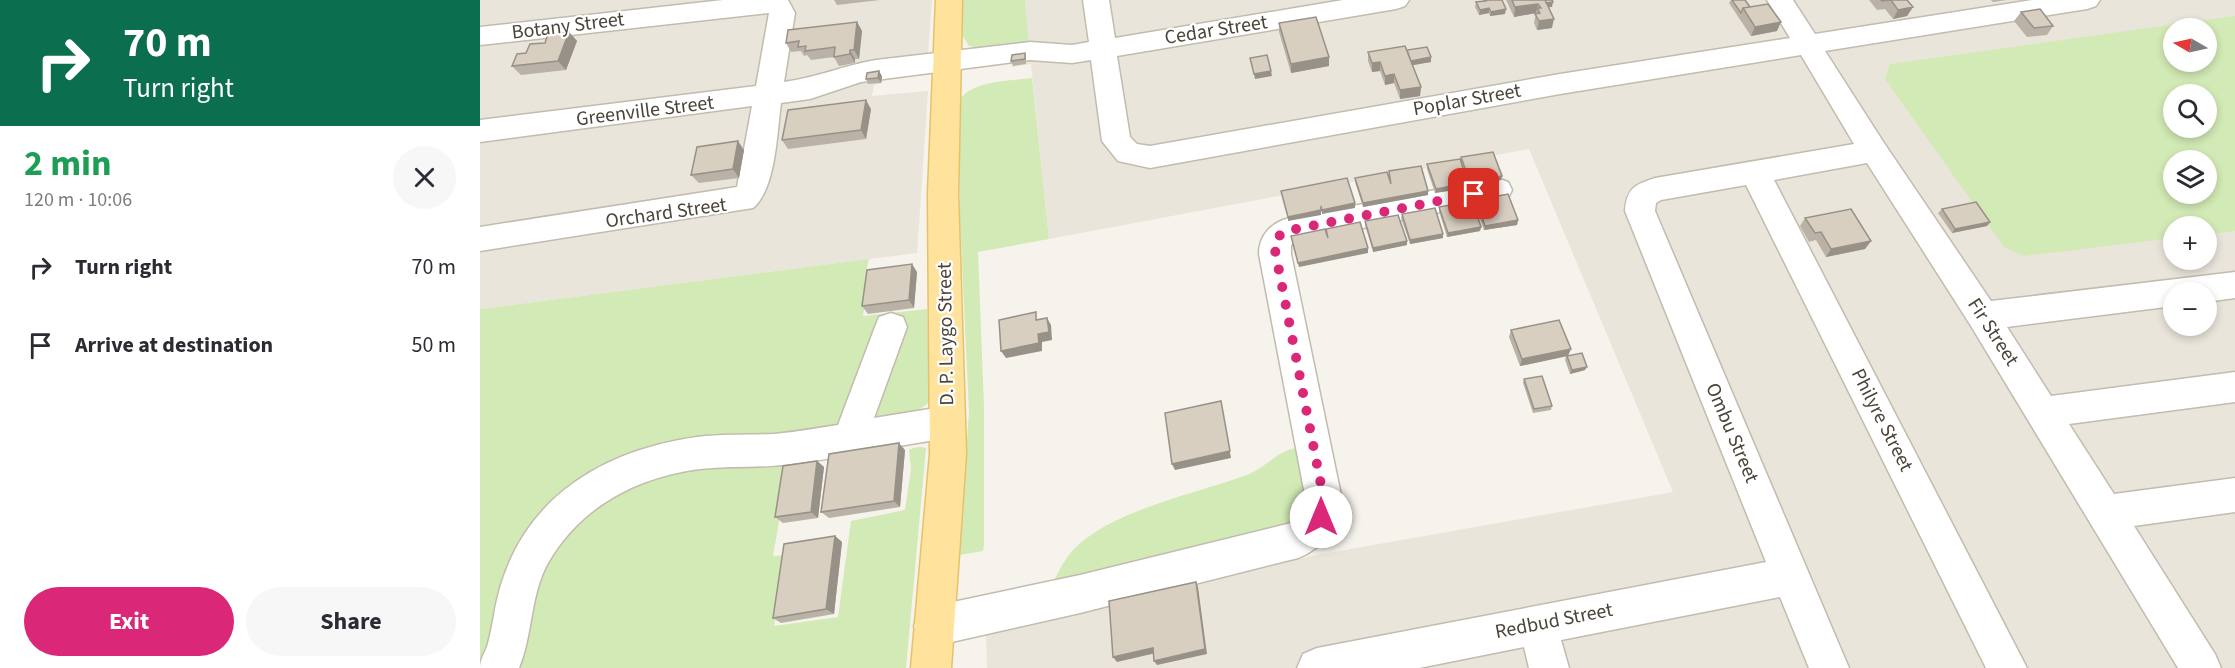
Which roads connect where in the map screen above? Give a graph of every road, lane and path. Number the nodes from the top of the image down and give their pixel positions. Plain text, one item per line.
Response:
1 (949, 0) edge
2 (1096, 0) edge
3 (1396, 0) edge
4 (1780, 0) edge
5 (2087, 0) edge
6 (1947, 10) edge
7 (480, 36) edge
8 (1808, 45) junction
9 (1102, 49) junction
10 (945, 71) junction
11 (768, 95) junction
12 (480, 131) edge
13 (1874, 151) junction
14 (1755, 172) junction
15 (1497, 190) dead end
16 (480, 239) edge
17 (2235, 285) edge
18 (2217, 287) edge
19 (2163, 294) edge
20 (1983, 316) junction
21 (891, 327) dead end
22 (2235, 387) edge
23 (2043, 412) junction
24 (948, 422) junction
25 (852, 436) junction
26 (2235, 495) edge
27 (2107, 512) junction
28 (1792, 576) junction
29 (1537, 624) junction
30 (934, 626) junction
31 (1322, 667) edge
32 (498, 668) edge
33 (931, 668) edge
34 (1549, 668) edge
35 (1829, 668) edge
36 (2007, 668) edge
37 (2201, 668) edge

1 - 10 main road, D. P. Laygo Street
2 - 9 street
3 - 9 street, Cedar Street
4 - 8 street, Fir Street
5 - 6 street, Poplar Street
6 - 8 street, Poplar Street
7 - 11 street, Botany Street
8 - 9 street, Poplar Street
8 - 13 street, Fir Street
9 - 10 street, Cedar Street
10 - 11 street, Greenville Street
10 - 24 main road, D. P. Laygo Street
11 - 12 street, Greenville Street
11 - 16 street, Orchard Street
13 - 14 street
13 - 20 street, Fir Street
14 - 28 street, Ombu Street
14 - 36 street, Philyre Street
15 - 30 street
17 - 18 street
19 - 20 street
20 - 23 street, Fir Street
21 - 25 street
22 - 23 street
23 - 27 street, Fir Street
24 - 25 street
24 - 30 main road, D. P. Laygo Street
25 - 32 street
26 - 27 street
27 - 37 street, Fir Street
28 - 29 street, Redbud Street
28 - 35 street, Ombu Street
29 - 31 street, Redbud Street
29 - 34 street
30 - 33 main road, D. P. Laygo Street

